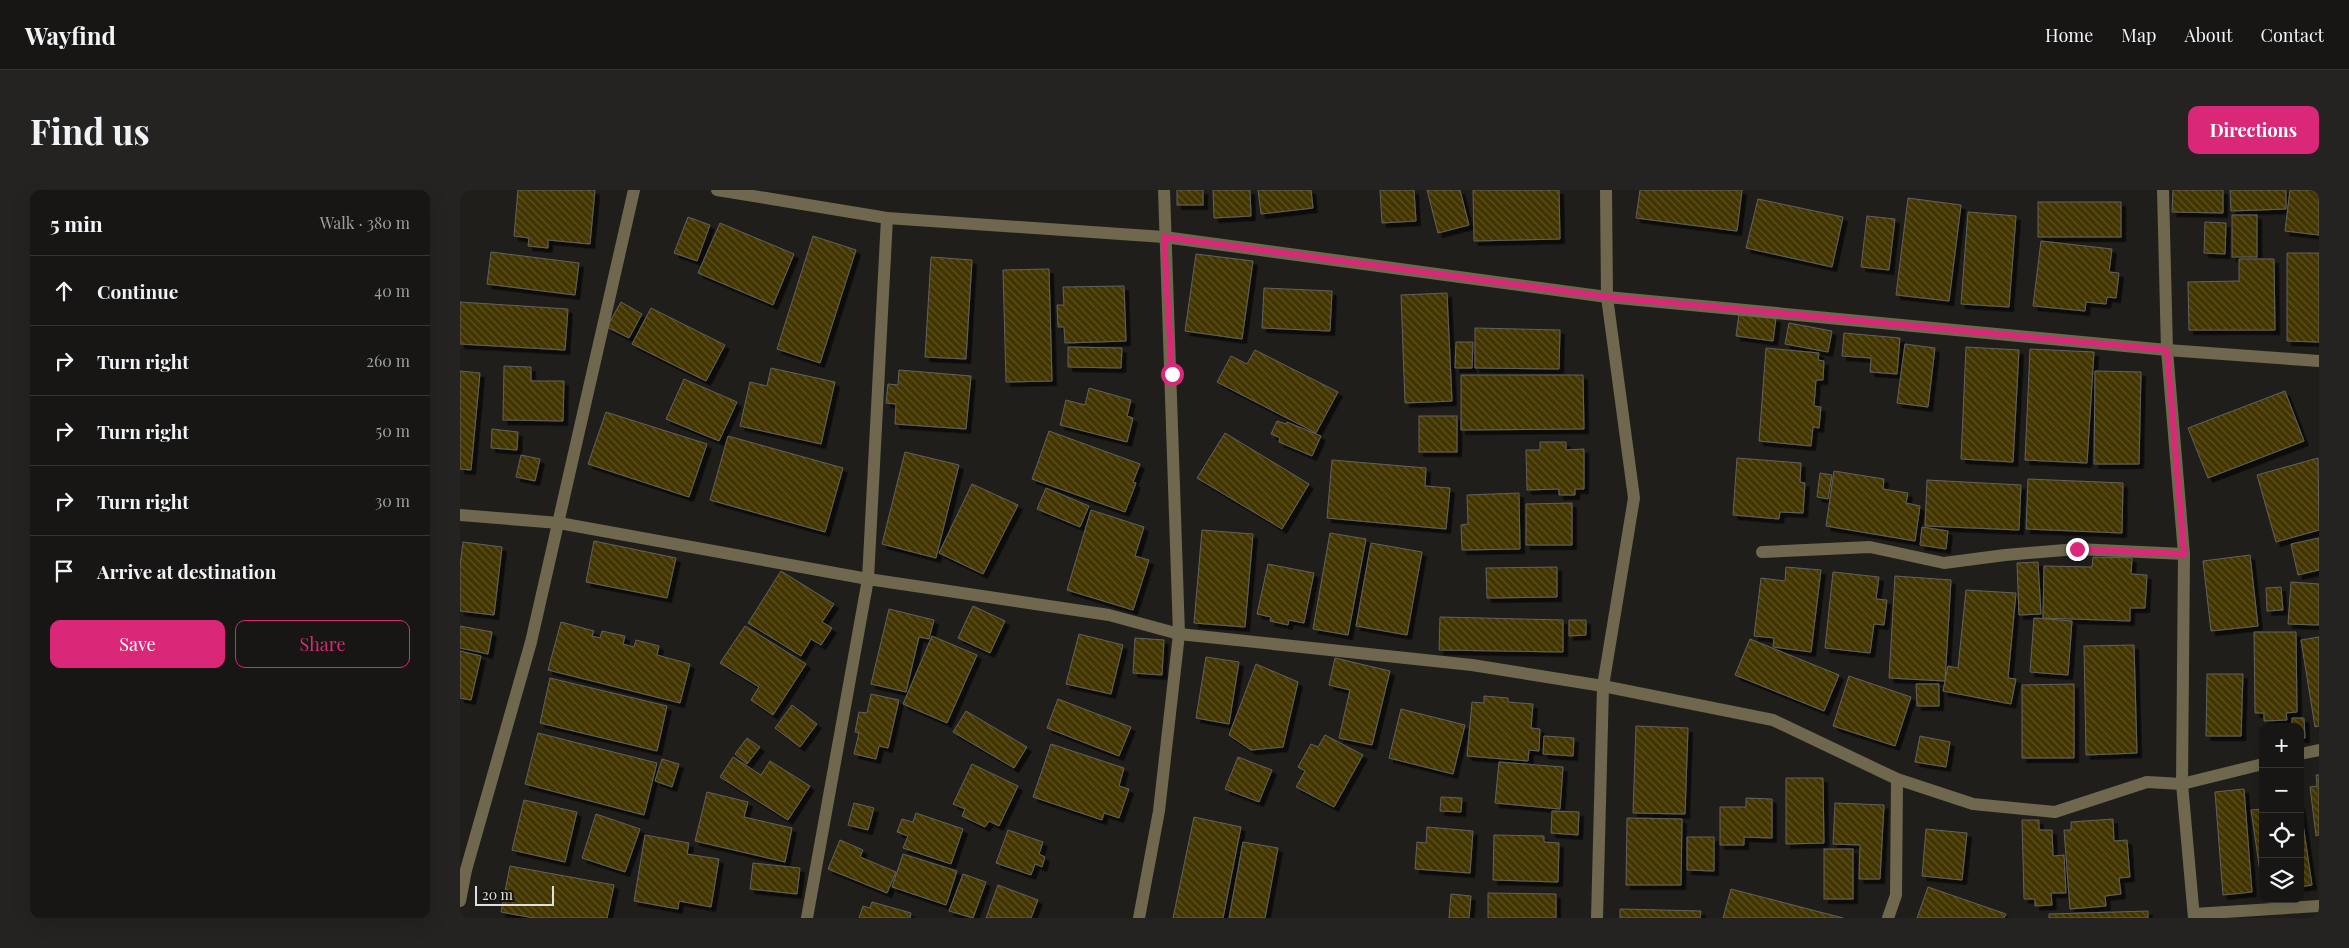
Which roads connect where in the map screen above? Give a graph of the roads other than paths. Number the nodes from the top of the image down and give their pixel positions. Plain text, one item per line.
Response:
1 (634, 190) edge
2 (717, 190) edge
3 (1164, 190) edge
4 (1606, 190) edge
5 (2163, 190) edge
6 (887, 218) junction
7 (1164, 237) junction
8 (1608, 297) junction
9 (2167, 350) junction
10 (2319, 361) edge
11 (460, 515) edge
12 (559, 523) junction
13 (1762, 552) dead end
14 (2184, 554) junction
15 (868, 579) junction
16 (1179, 634) junction
17 (1603, 686) junction
18 (2319, 750) edge
19 (2304, 753) edge
20 (2259, 765) edge
21 (1896, 778) junction
22 (2182, 784) junction
23 (460, 900) edge
24 (2319, 906) edge
25 (2194, 916) edge
26 (807, 918) edge
27 (1139, 918) edge
28 (1597, 918) edge
29 (1888, 918) edge

1 - 12 street
2 - 6 street
3 - 7 street
4 - 8 street
5 - 9 street
6 - 7 street
6 - 15 street
7 - 8 street
7 - 16 street
8 - 9 street
8 - 17 street
9 - 10 street
9 - 14 street
11 - 12 street
12 - 15 street
12 - 23 street
13 - 14 street
14 - 22 street
15 - 16 street
15 - 26 street
16 - 17 street
16 - 27 street
17 - 21 street
17 - 28 street
18 - 19 street
20 - 22 street
21 - 22 street
21 - 29 street
22 - 25 street
24 - 25 street

